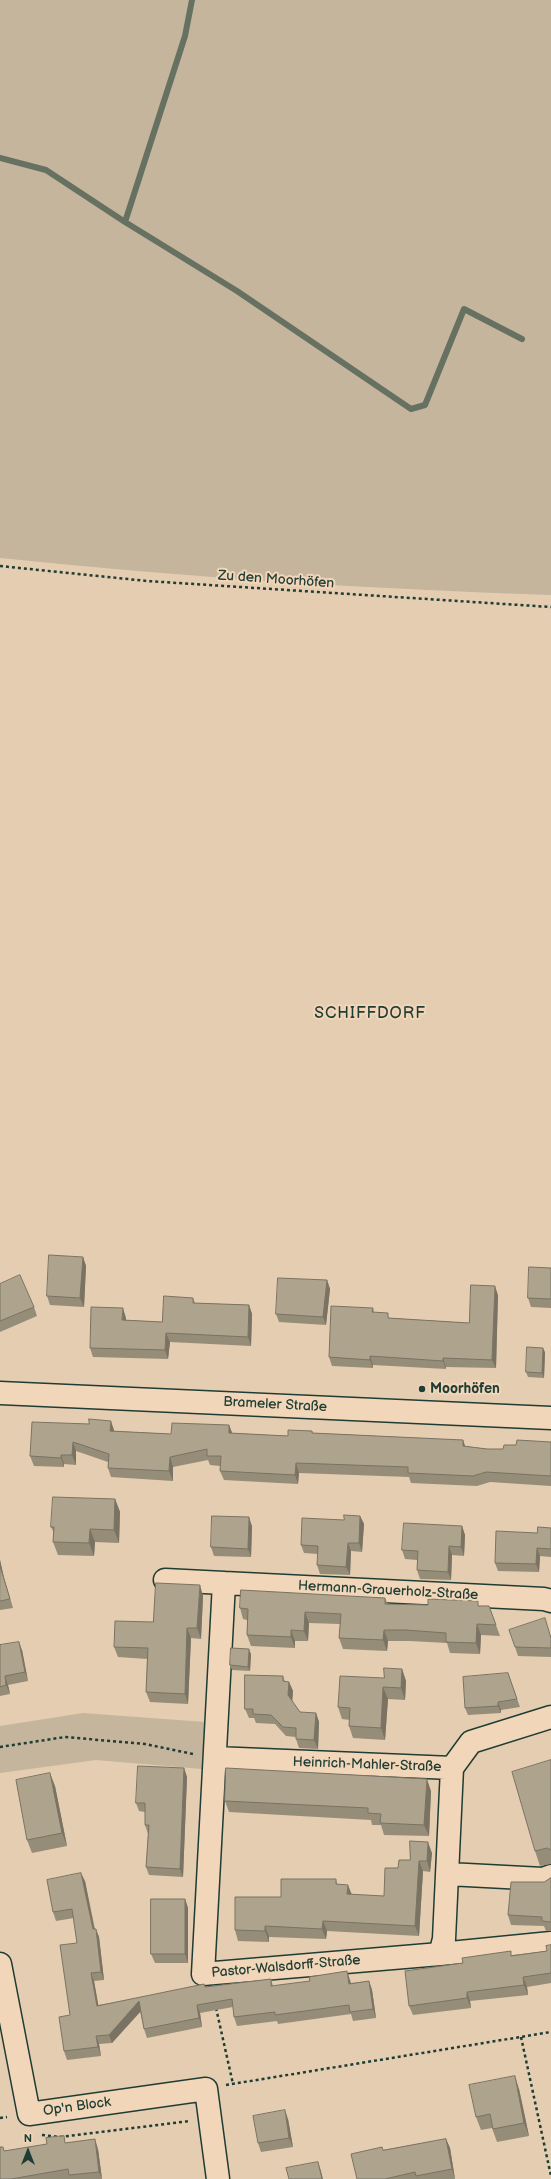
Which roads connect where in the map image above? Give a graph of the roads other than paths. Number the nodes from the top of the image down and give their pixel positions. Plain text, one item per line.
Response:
1 (0, 1392) edge
2 (551, 1418) edge
3 (165, 1580) dead end
4 (224, 1583) junction
5 (551, 1601) edge
6 (551, 1717) edge
7 (215, 1758) junction
8 (452, 1768) junction
9 (448, 1874) junction
10 (551, 1876) edge
11 (551, 1943) edge
12 (440, 1954) junction
13 (0, 1964) edge
14 (218, 2179) edge

1 - 2 street, Brameler Straße
3 - 4 street, Hermann-Grauerholz-Straße
4 - 5 street, Hermann-Grauerholz-Straße
4 - 7 street
6 - 8 street, Heinrich-Mahler-Straße
7 - 8 street, Heinrich-Mahler-Straße
7 - 12 street, Pastor-Walsdorff-Straße
8 - 9 street
9 - 10 street
9 - 12 street
11 - 12 street, Pastor-Walsdorff-Straße
13 - 14 street, Op'n Block

